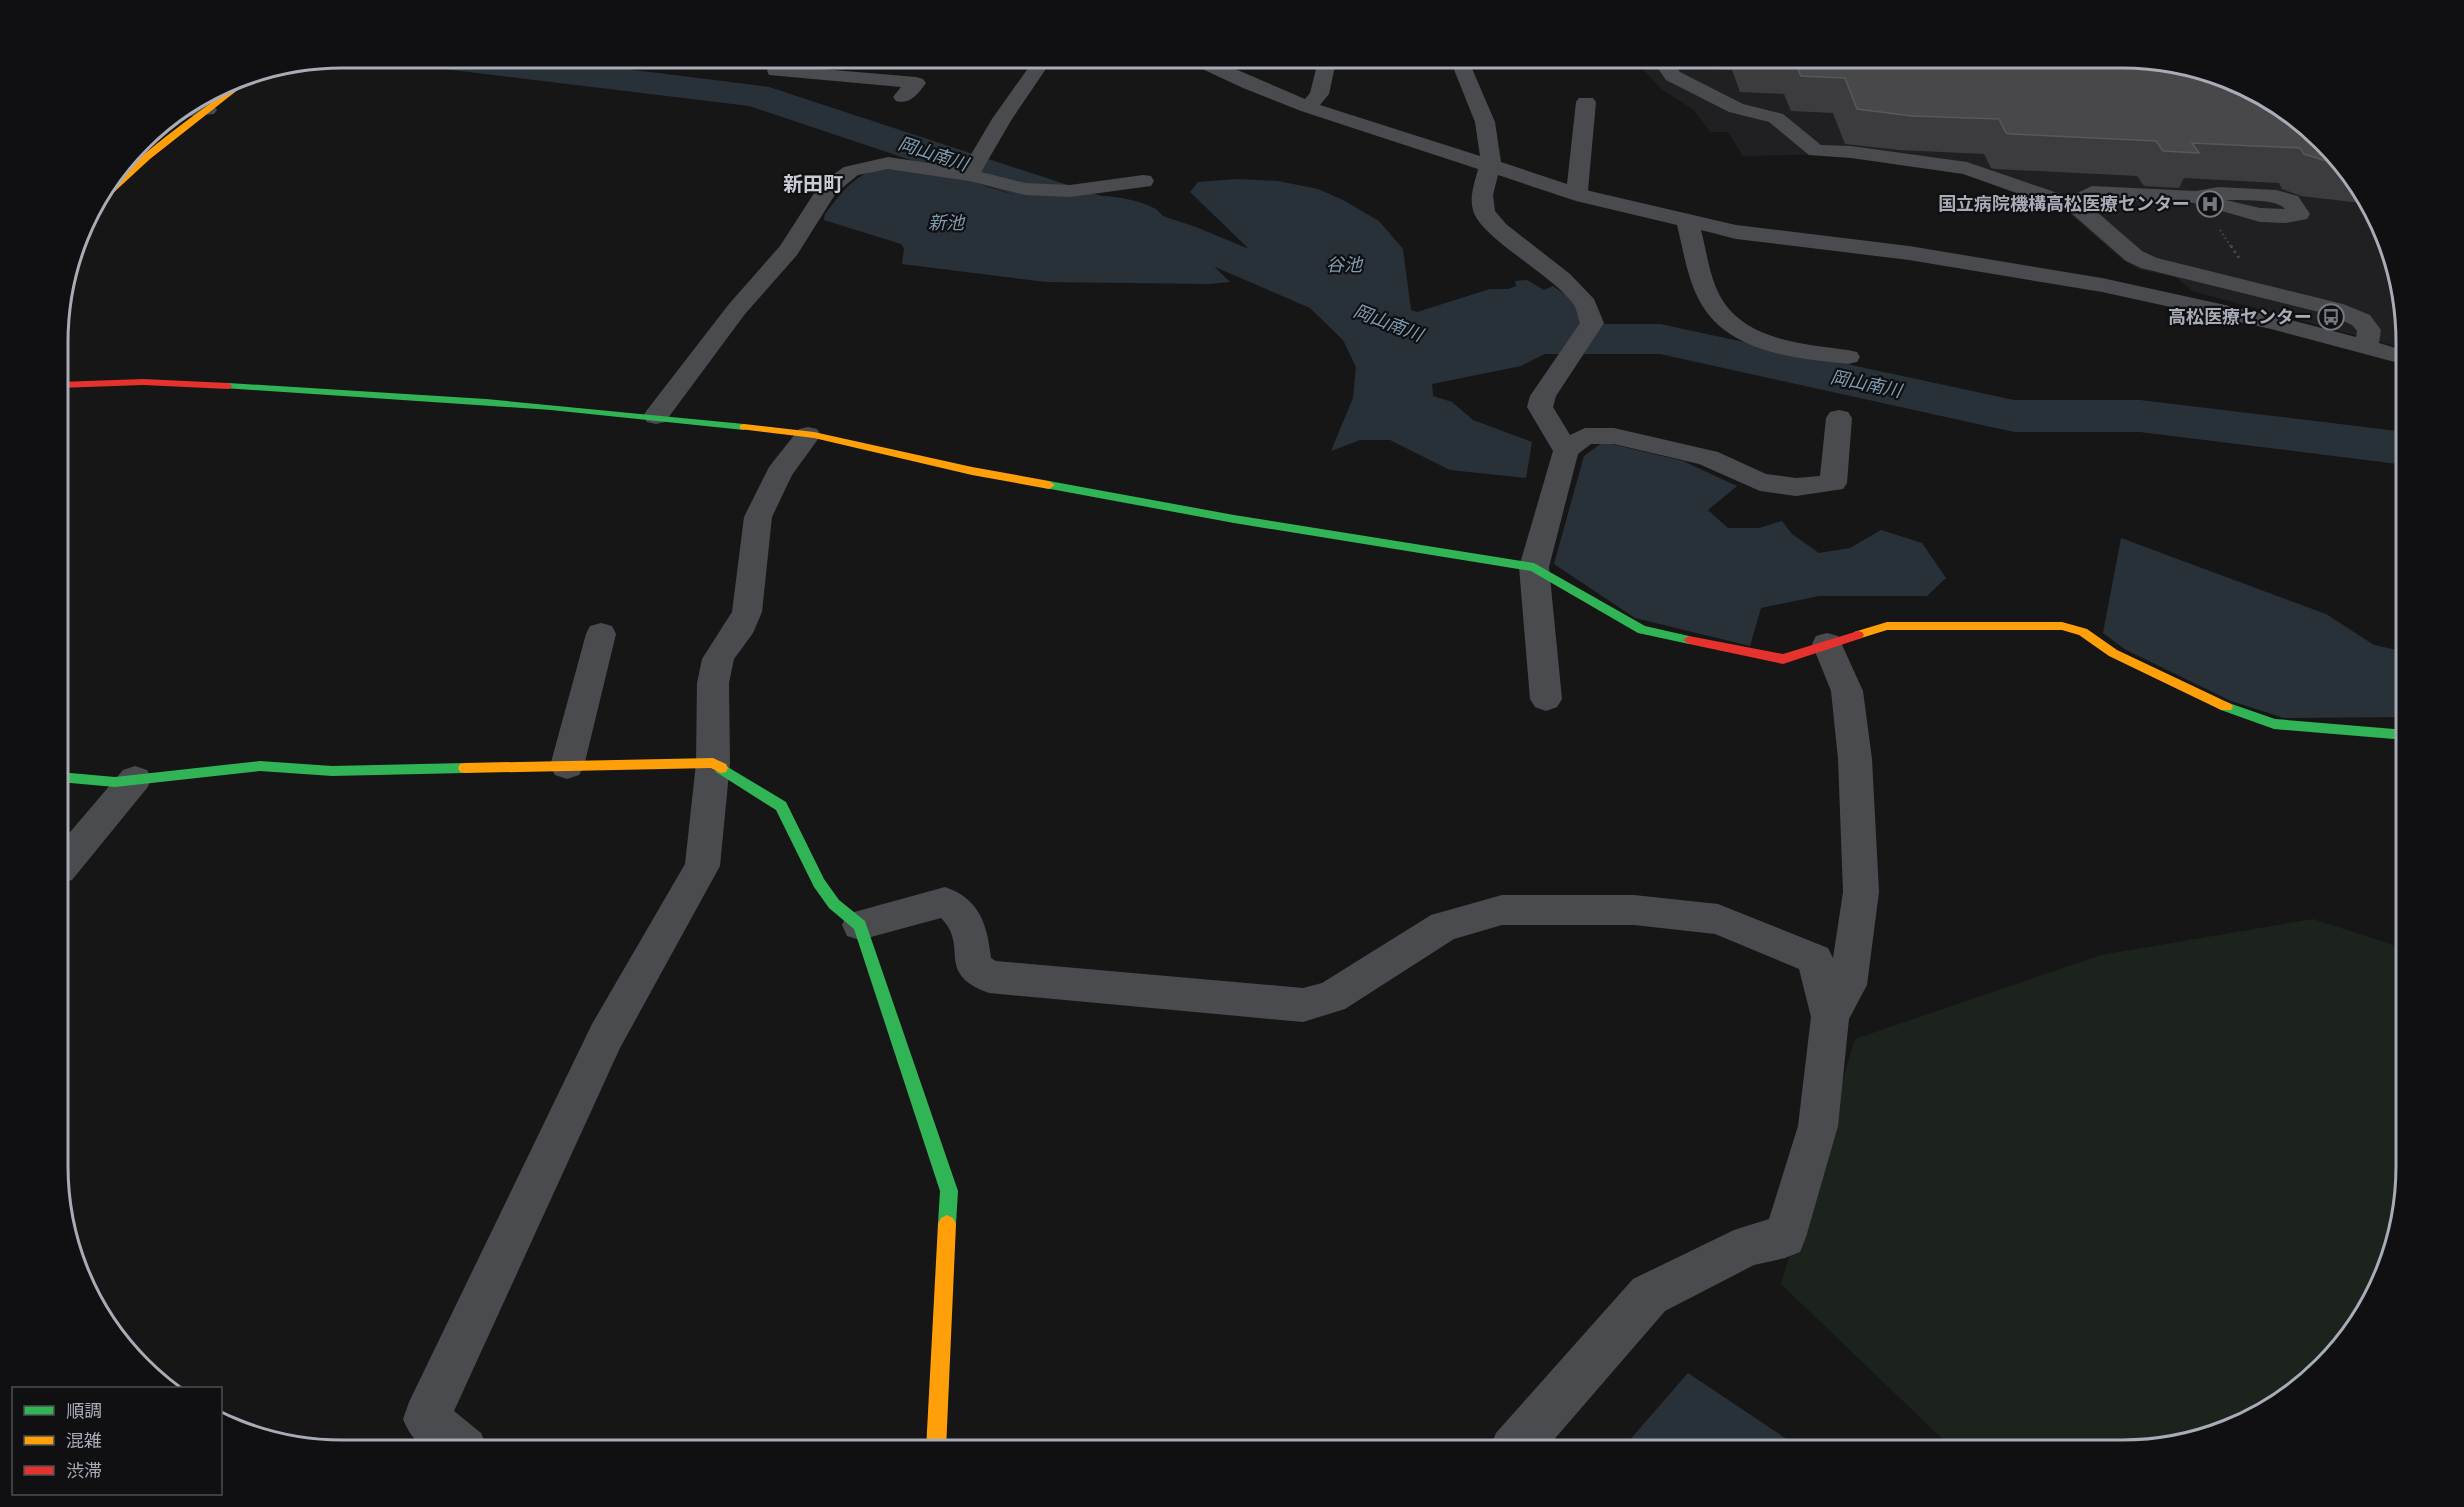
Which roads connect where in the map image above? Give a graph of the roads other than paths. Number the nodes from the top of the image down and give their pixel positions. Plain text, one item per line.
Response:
1 (777, 68) edge
2 (1037, 68) edge
3 (1216, 68) edge
4 (1325, 68) edge
5 (1463, 68) edge
6 (1667, 68) edge
7 (233, 90) edge
8 (903, 98) dead end
9 (1586, 102) dead end
10 (1308, 107) junction
11 (195, 110) edge
12 (207, 110) junction
13 (140, 157) edge
14 (1489, 166) junction
15 (969, 176) junction
16 (1143, 181) dead end
17 (1577, 194) junction
18 (2196, 197) edge
19 (2078, 207) junction
20 (1687, 220) junction
21 (2271, 293) junction
22 (2275, 323) junction
23 (2365, 336) junction
24 (2396, 353) edge
25 (1848, 357) dead end
26 (68, 386) edge
27 (656, 416) junction
28 (1839, 418) dead end
29 (808, 435) junction
30 (1566, 451) junction
31 (1534, 567) junction
32 (601, 634) dead end
33 (1827, 644) junction
34 (1546, 699) dead end
35 (2396, 734) edge
36 (713, 763) junction
37 (567, 766) junction
38 (68, 778) edge
39 (135, 779) junction
40 (68, 859) edge
41 (860, 926) junction
42 (1830, 1017) junction
43 (452, 1440) edge
44 (937, 1440) edge
45 (1522, 1440) edge

1 - 8 street
2 - 15 street
3 - 10 street
4 - 10 street
5 - 14 street
6 - 19 street
7 - 12 street
9 - 17 street
10 - 14 street
11 - 12 street
12 - 13 street
14 - 17 street
14 - 30 street
15 - 16 street
15 - 27 street
17 - 20 street
18 - 19 street
19 - 21 street
20 - 22 street
20 - 25 street
21 - 22 street
21 - 23 street
22 - 23 street
23 - 24 street
26 - 27 street
27 - 29 street
28 - 30 street
29 - 31 street
29 - 36 street
30 - 31 street
31 - 33 street
31 - 34 street
32 - 37 street
33 - 35 street
33 - 42 street
36 - 37 street
36 - 41 street
36 - 43 street
37 - 39 street
38 - 39 street
39 - 40 street
41 - 42 street
41 - 44 street
42 - 45 street

